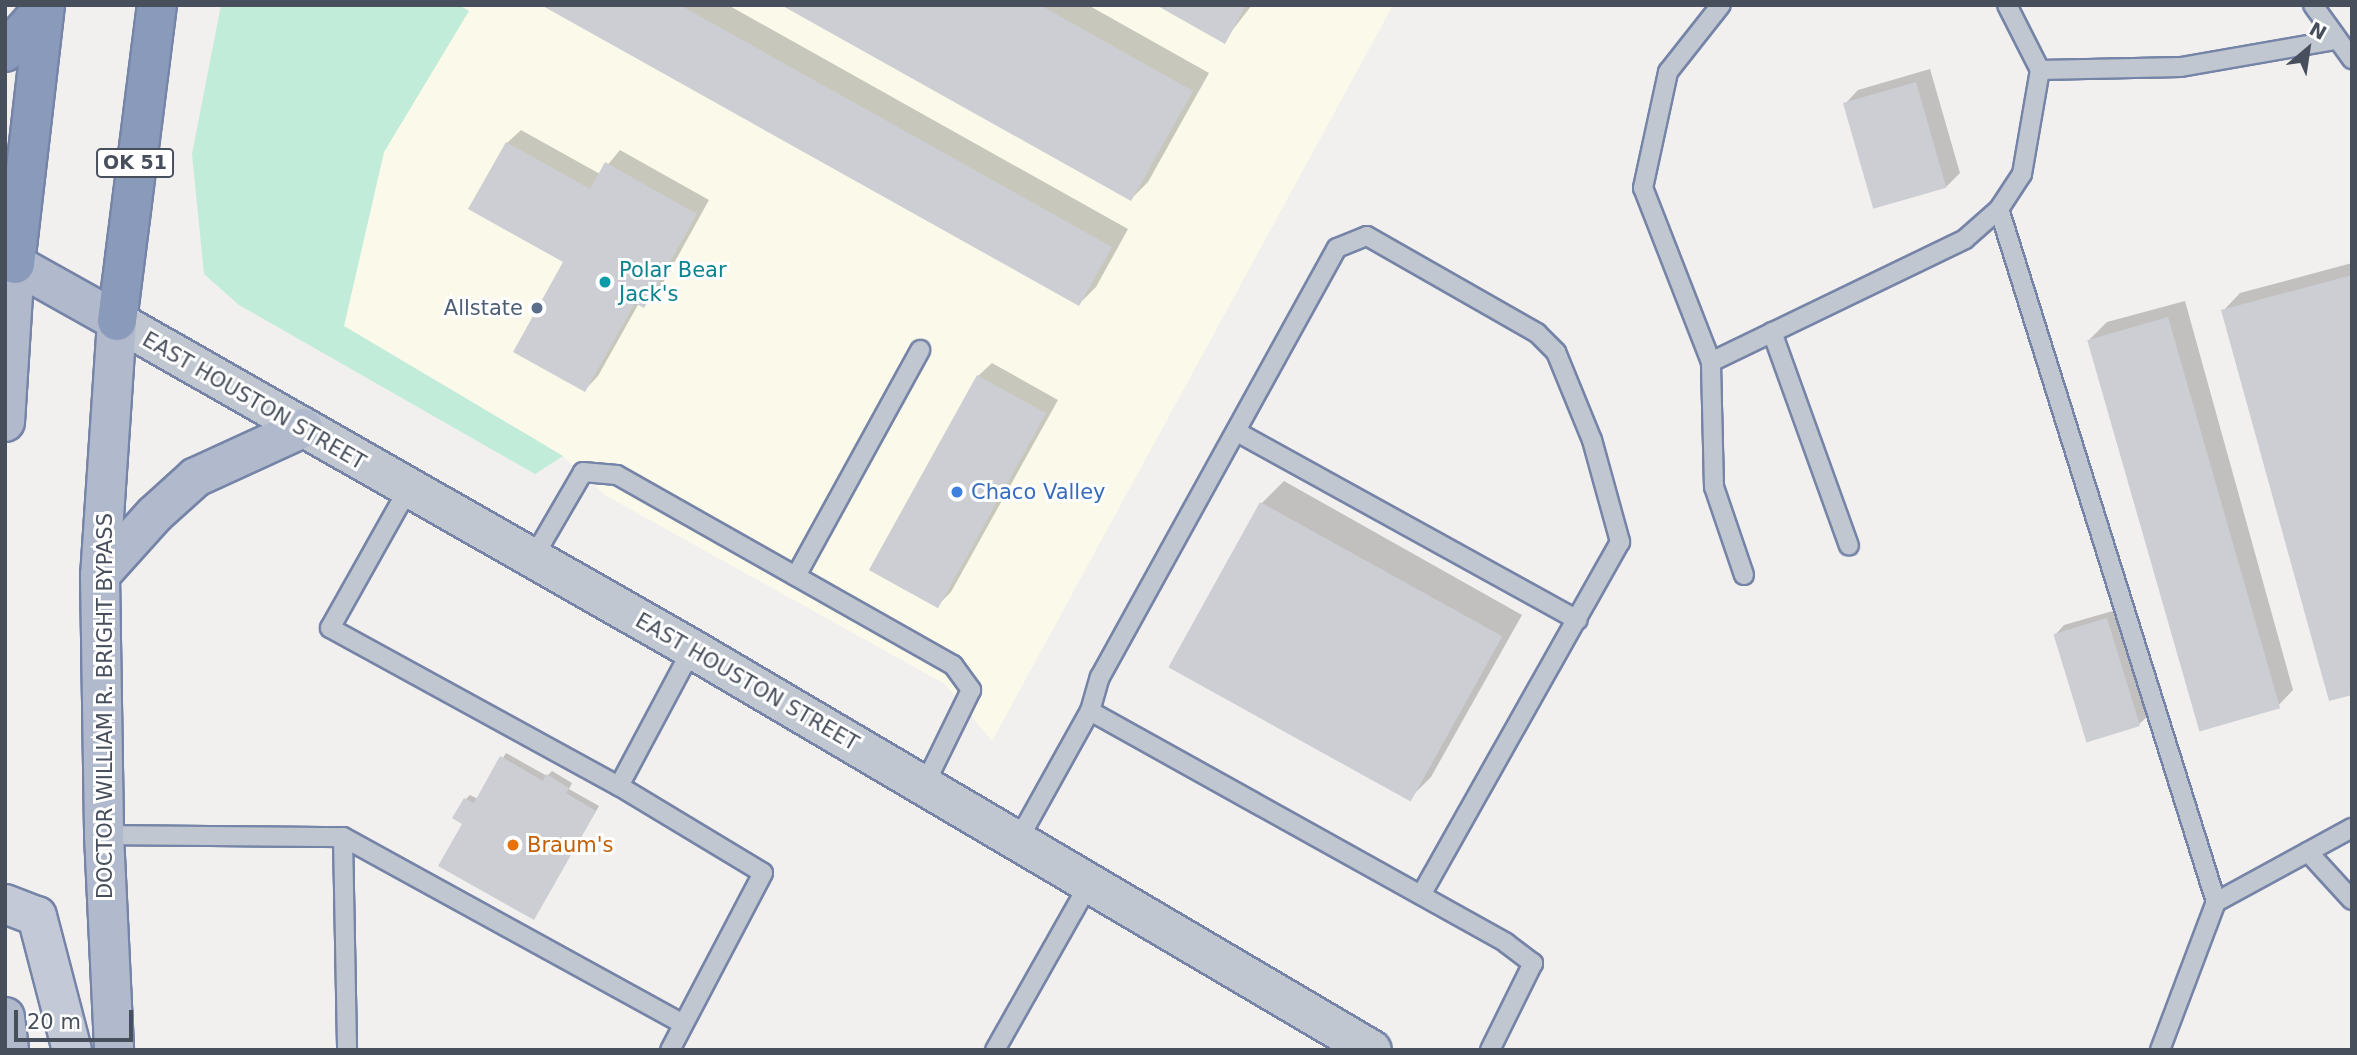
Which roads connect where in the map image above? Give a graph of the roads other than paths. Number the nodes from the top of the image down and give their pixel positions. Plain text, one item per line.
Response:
1 (157, 5) edge
2 (1721, 5) edge
3 (2007, 5) edge
4 (2313, 5) edge
5 (44, 7) edge
6 (2336, 40) junction
7 (5, 52) edge
8 (2352, 59) edge
9 (2040, 70) junction
10 (1999, 209) junction
11 (10, 261) edge
12 (117, 321) junction
13 (1772, 332) junction
14 (920, 350) dead end
15 (1711, 362) junction
16 (5, 422) edge
17 (303, 428) junction
18 (1237, 432) junction
19 (407, 491) junction
20 (1849, 546) dead end
21 (533, 558) junction
22 (100, 575) junction
23 (1744, 575) dead end
24 (796, 576) junction
25 (1578, 620) junction
26 (692, 649) junction
27 (1090, 711) junction
28 (619, 786) junction
29 (924, 786) junction
30 (2352, 828) edge
31 (104, 835) junction
32 (342, 837) junction
33 (1017, 842) junction
34 (2308, 852) junction
35 (1089, 884) junction
36 (1421, 895) junction
37 (2352, 900) edge
38 (2216, 902) junction
39 (5, 904) edge
40 (5, 1017) edge
41 (683, 1024) junction
42 (9, 1050) edge
43 (72, 1050) edge
44 (114, 1050) edge
45 (346, 1050) edge
46 (670, 1050) edge
47 (995, 1050) edge
48 (1372, 1050) edge
49 (1490, 1050) edge
50 (2160, 1050) edge

1 - 12 highway, OK 51
2 - 15 lane
3 - 9 lane
4 - 6 lane
5 - 7 highway
5 - 11 highway
6 - 8 lane
6 - 9 lane
9 - 10 lane
10 - 13 lane
10 - 38 lane
11 - 12 main road
11 - 16 main road
12 - 17 street, EAST HOUSTON STREET
12 - 22 main road, DOCTOR WILLIAM R. BRIGHT BYPASS / OK 51
13 - 15 lane
13 - 20 lane
14 - 24 lane
15 - 23 lane
17 - 19 street, EAST HOUSTON STREET
17 - 22 main road
18 - 25 lane
18 - 25 lane
18 - 27 lane
19 - 21 street, EAST HOUSTON STREET
19 - 28 lane
21 - 24 lane
21 - 26 street, EAST HOUSTON STREET
22 - 31 main road, DOCTOR WILLIAM R. BRIGHT BYPASS / OK 51
24 - 29 lane
25 - 36 lane
26 - 28 lane
26 - 29 street, EAST HOUSTON STREET
27 - 33 lane
27 - 36 lane
28 - 41 lane
29 - 33 street, EAST HOUSTON STREET
30 - 34 lane
31 - 32 lane
31 - 44 main road, DOCTOR WILLIAM R. BRIGHT BYPASS / OK 51
32 - 41 lane
32 - 45 lane
33 - 35 street, EAST HOUSTON STREET
34 - 37 lane
34 - 38 lane
35 - 47 lane
35 - 48 street, EAST HOUSTON STREET
36 - 49 lane
38 - 50 lane
39 - 43 main road
40 - 42 main road
41 - 46 lane

